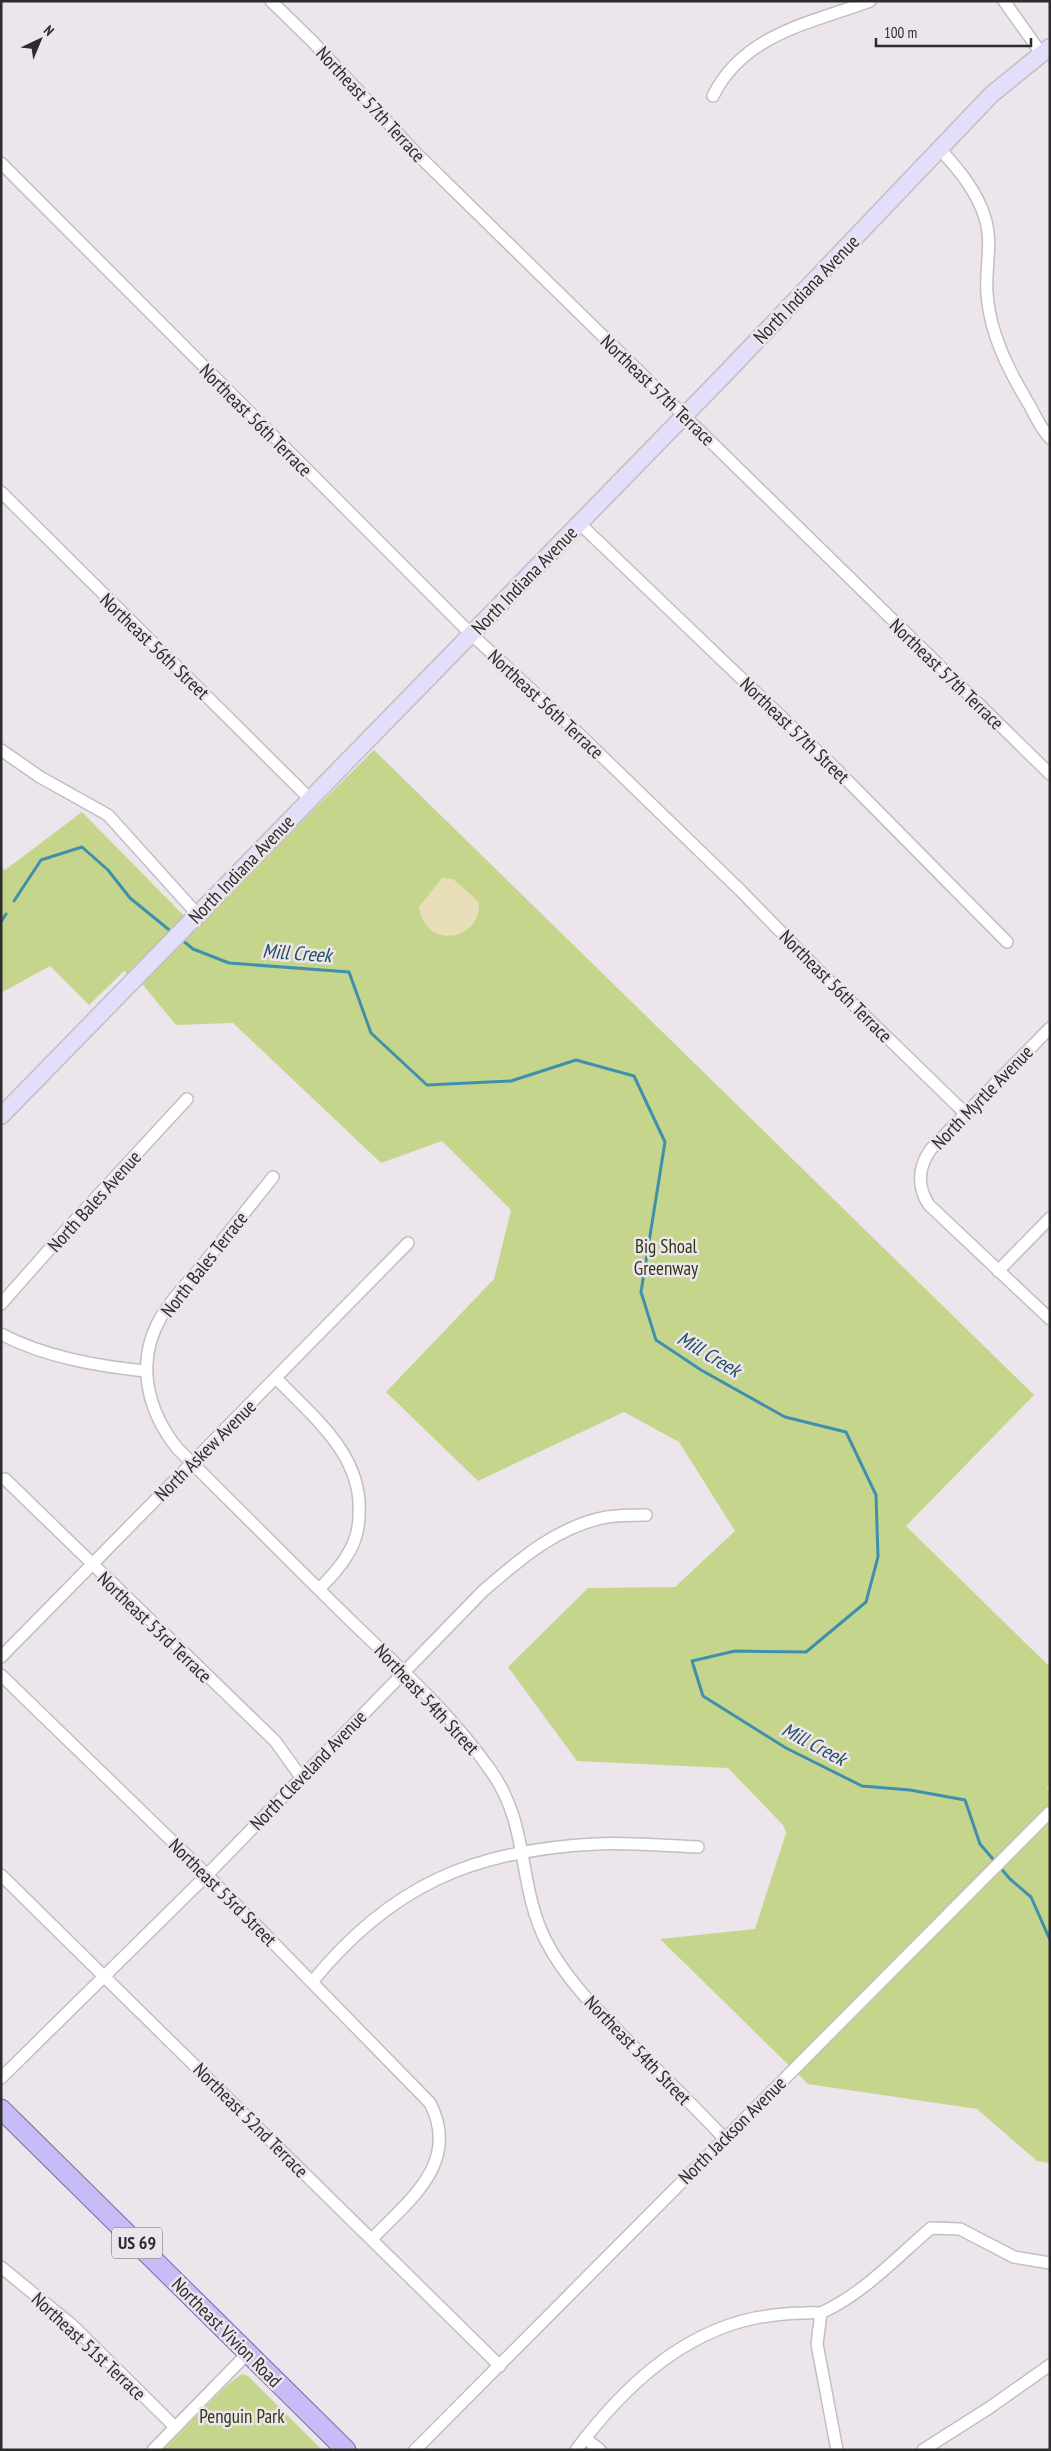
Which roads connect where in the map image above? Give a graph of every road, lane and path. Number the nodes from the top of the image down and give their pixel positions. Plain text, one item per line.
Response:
1 (271, 1) edge
2 (870, 1) edge
3 (1004, 1) edge
4 (1046, 50) edge
5 (713, 96) dead end
6 (940, 148) junction
7 (1, 163) edge
8 (684, 416) junction
9 (1050, 438) edge
10 (1, 492) edge
11 (579, 523) junction
12 (471, 634) junction
13 (1, 750) edge
14 (1050, 774) edge
15 (310, 799) junction
16 (198, 915) junction
17 (1007, 942) dead end
18 (1050, 1028) edge
19 (187, 1099) dead end
20 (966, 1114) junction
21 (1, 1116) edge
22 (273, 1177) dead end
23 (1050, 1218) edge
24 (408, 1242) dead end
25 (998, 1270) junction
26 (1, 1304) edge
27 (1050, 1319) edge
28 (1, 1334) edge
29 (145, 1371) junction
30 (276, 1378) junction
31 (192, 1464) junction
32 (4, 1480) dead end
33 (646, 1515) dead end
34 (91, 1566) junction
35 (319, 1589) junction
36 (1, 1657) edge
37 (404, 1672) junction
38 (1, 1675) edge
39 (301, 1777) junction
40 (1050, 1812) edge
41 (698, 1847) dead end
42 (524, 1852) junction
43 (1, 1875) edge
44 (207, 1875) junction
45 (106, 1977) junction
46 (312, 1982) junction
47 (1, 2078) edge
48 (1, 2108) edge
49 (724, 2138) junction
50 (372, 2239) junction
51 (1050, 2263) edge
52 (1, 2266) edge
53 (821, 2313) junction
54 (248, 2353) junction
55 (1050, 2364) edge
56 (500, 2366) junction
57 (175, 2427) junction
58 (585, 2438) junction
59 (153, 2450) edge
60 (346, 2450) edge
61 (415, 2450) edge
62 (576, 2450) edge
63 (600, 2450) edge
64 (837, 2450) edge
65 (924, 2450) edge

1 - 8 street, Northeast 57th Terrace
2 - 5 street
3 - 4 street
4 - 6 street, North Indiana Avenue
6 - 8 street, North Indiana Avenue
6 - 9 street
7 - 12 street, Northeast 56th Terrace
8 - 11 street, North Indiana Avenue
8 - 14 street, Northeast 57th Terrace
10 - 15 street, Northeast 56th Street
11 - 12 street, North Indiana Avenue
11 - 17 street, Northeast 57th Street
12 - 15 street, North Indiana Avenue
12 - 20 street, Northeast 56th Terrace
13 - 16 street
15 - 16 street, North Indiana Avenue
16 - 21 street, North Indiana Avenue
18 - 20 street, North Myrtle Avenue
19 - 26 street, North Bales Avenue
20 - 25 street, North Myrtle Avenue
22 - 29 street, North Bales Terrace
23 - 25 street
24 - 30 street, North Askew Avenue
25 - 27 street
28 - 29 street
29 - 31 street, North Bales Terrace
30 - 31 street, North Askew Avenue
30 - 35 street
31 - 34 street, North Askew Avenue
31 - 35 street, Northeast 54th Street
32 - 34 street, Northeast 53rd Terrace
33 - 37 street, North Cleveland Avenue
34 - 36 street, North Askew Avenue
34 - 39 street, Northeast 53rd Terrace
35 - 37 street, Northeast 54th Street
37 - 39 street, North Cleveland Avenue
37 - 42 street, Northeast 54th Street
38 - 44 street, Northeast 53rd Street
39 - 44 street, North Cleveland Avenue
40 - 49 street, North Jackson Avenue
41 - 42 street
42 - 46 street
42 - 49 street, Northeast 54th Street
43 - 45 street, Northeast 52nd Terrace
44 - 45 street, North Cleveland Avenue
44 - 46 street, Northeast 53rd Street
45 - 47 street, North Cleveland Avenue
45 - 50 street, Northeast 52nd Terrace
46 - 50 street, Northeast 53rd Street
48 - 54 main road, Northeast Vivion Road / US 69
49 - 56 street, North Jackson Avenue
50 - 56 street, Northeast 52nd Terrace
51 - 53 street
52 - 57 street, Northeast 51st Terrace
53 - 58 street
53 - 64 street
54 - 57 street
54 - 60 main road, Northeast Vivion Road / US 69
55 - 65 street
56 - 61 street, North Jackson Avenue
57 - 59 street
58 - 62 street
58 - 63 street

